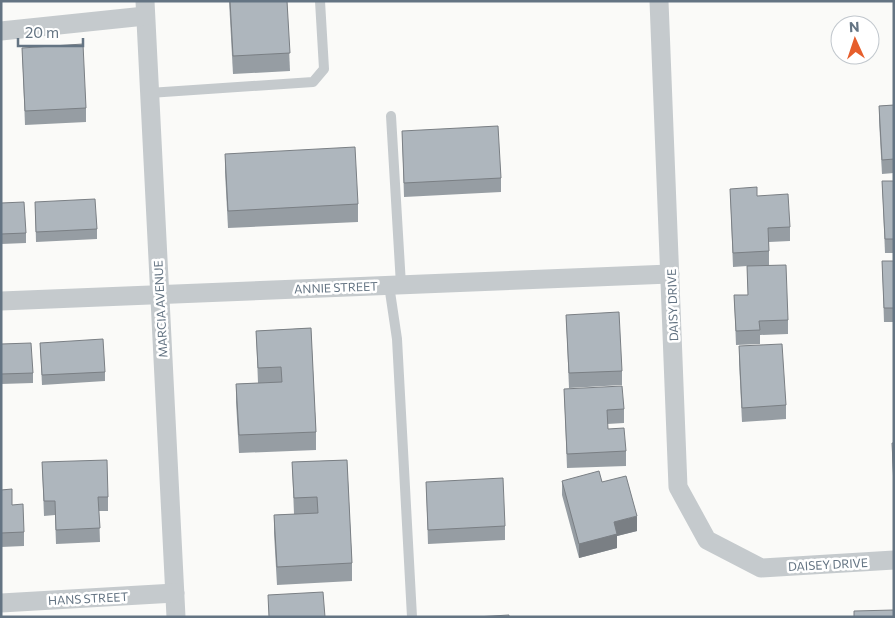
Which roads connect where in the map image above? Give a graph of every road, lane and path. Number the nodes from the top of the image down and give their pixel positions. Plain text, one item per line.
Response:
1 (320, 1) edge
2 (659, 1) edge
3 (145, 9) edge
4 (1, 31) edge
5 (149, 93) junction
6 (391, 116) dead end
7 (670, 274) junction
8 (395, 285) junction
9 (159, 293) junction
10 (1, 301) edge
11 (894, 560) edge
12 (761, 568) joint
13 (175, 593) junction
14 (1, 603) edge
15 (176, 617) edge
16 (412, 617) edge

1 - 5 lane
2 - 7 street, DAISY DRIVE
3 - 4 street
3 - 5 street, MARCIA AVENUE
5 - 9 street, MARCIA AVENUE
6 - 8 lane
7 - 8 street, ANNIE STREET
7 - 12 street, DAISY DRIVE
8 - 9 street, ANNIE STREET
8 - 16 lane
9 - 10 street, ANNIE STREET
9 - 13 street, MARCIA AVENUE
11 - 12 street, DAISEY DRIVE
13 - 14 street, HANS STREET
13 - 15 street, MARCIA AVENUE

